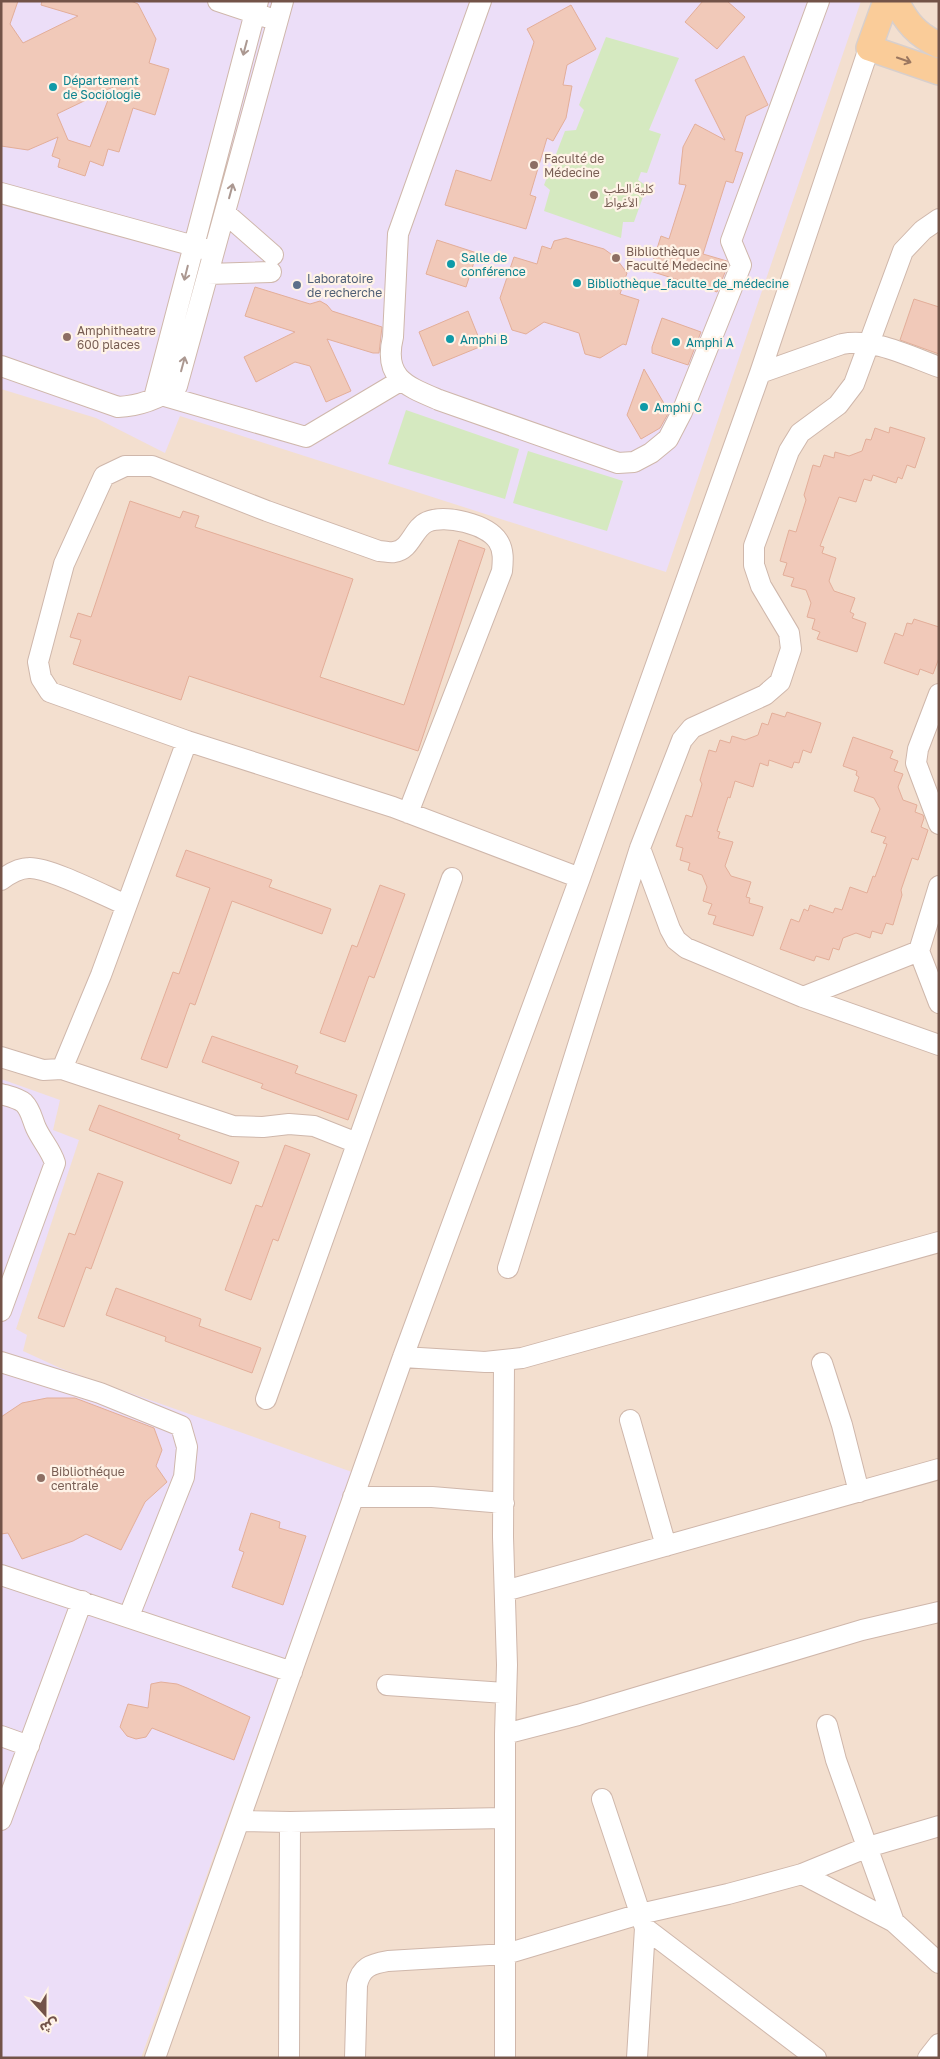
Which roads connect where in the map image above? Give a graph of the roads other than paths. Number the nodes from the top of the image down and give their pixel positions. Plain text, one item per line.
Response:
1 (218, 1) edge
2 (283, 1) edge
3 (482, 1) edge
4 (819, 1) edge
5 (886, 1) edge
6 (896, 1) edge
7 (256, 8) edge
8 (278, 20) junction
9 (939, 45) edge
10 (869, 48) junction
11 (939, 72) edge
12 (1, 193) edge
13 (225, 213) junction
14 (939, 219) edge
15 (193, 247) junction
16 (214, 251) junction
17 (208, 274) junction
18 (870, 342) junction
19 (1, 366) edge
20 (939, 367) edge
21 (760, 373) junction
22 (400, 381) junction
23 (158, 397) junction
24 (939, 694) edge
25 (187, 740) junction
26 (408, 813) junction
27 (939, 824) edge
28 (640, 848) junction
29 (452, 878) dead end
30 (580, 878) junction
31 (1, 880) edge
32 (939, 886) edge
33 (126, 905) junction
34 (919, 951) junction
35 (803, 997) junction
36 (939, 1003) edge
37 (939, 1045) edge
38 (1, 1057) edge
39 (62, 1069) junction
40 (1, 1094) edge
41 (357, 1143) junction
42 (938, 1248) edge
43 (508, 1268) dead end
44 (1, 1311) edge
45 (403, 1357) junction
46 (504, 1361) junction
47 (1, 1362) edge
48 (822, 1363) dead end
49 (266, 1399) dead end
50 (630, 1420) dead end
51 (939, 1469) edge
52 (859, 1492) junction
53 (353, 1497) junction
54 (504, 1503) junction
55 (666, 1546) junction
56 (1, 1575) edge
57 (505, 1591) junction
58 (82, 1601) junction
59 (939, 1613) edge
60 (129, 1616) junction
61 (292, 1672) junction
62 (387, 1685) dead end
63 (505, 1693) junction
64 (827, 1725) dead end
65 (505, 1734) junction
66 (1, 1736) edge
67 (28, 1746) junction
68 (602, 1798) dead end
69 (505, 1818) junction
70 (1, 1820) edge
71 (240, 1821) junction
72 (290, 1822) junction
73 (939, 1826) edge
74 (868, 1847) junction
75 (802, 1874) junction
76 (642, 1921) junction
77 (894, 1922) junction
78 (506, 1954) junction
79 (939, 1963) edge
80 (939, 2044) edge
81 (155, 2058) edge
82 (289, 2058) edge
83 (356, 2058) edge
84 (505, 2058) edge
85 (637, 2058) edge
86 (816, 2058) edge
87 (928, 2058) edge

1 - 7 street
2 - 8 street
3 - 22 street
4 - 22 street
5 - 10 main road
6 - 9 main road
7 - 8 street
7 -> 15 street
13 -> 8 street
10 -> 11 main road
10 - 21 street
12 - 15 street
13 - 16 street
13 - 17 street
14 - 18 street
15 - 16 street
15 -> 23 street
16 - 17 street
23 -> 17 street
18 - 20 street
18 - 21 street
18 - 28 street
19 - 23 street
21 - 30 street
22 - 23 street
24 - 27 street
25 - 26 street
25 - 26 street
25 - 33 street
26 - 30 street
28 - 35 street
28 - 43 street
29 - 41 street
30 - 45 street
31 - 33 street
32 - 34 street
33 - 39 street
34 - 35 street
34 - 36 street
35 - 37 street
38 - 39 street
39 - 41 street
40 - 44 street
41 - 49 street
42 - 46 street
45 - 46 street
45 - 53 street
46 - 54 street
47 - 60 street
48 - 52 street
50 - 55 street
51 - 52 street
52 - 55 street
53 - 54 street
53 - 61 street
54 - 57 street
55 - 57 street
56 - 58 street
57 - 63 street
58 - 60 street
58 - 67 street
59 - 65 street
60 - 61 street
61 - 71 street
62 - 63 street
63 - 65 street
64 - 74 street
65 - 69 street
66 - 67 street
67 - 70 street
68 - 76 street
69 - 72 street
69 - 78 street
71 - 72 street
71 - 81 street
72 - 82 street
73 - 74 street
74 - 75 street
74 - 77 street
75 - 76 street
75 - 77 street
76 - 78 street
76 - 85 street
76 - 86 street
77 - 79 street
78 - 83 street
78 - 84 street
80 - 87 street

